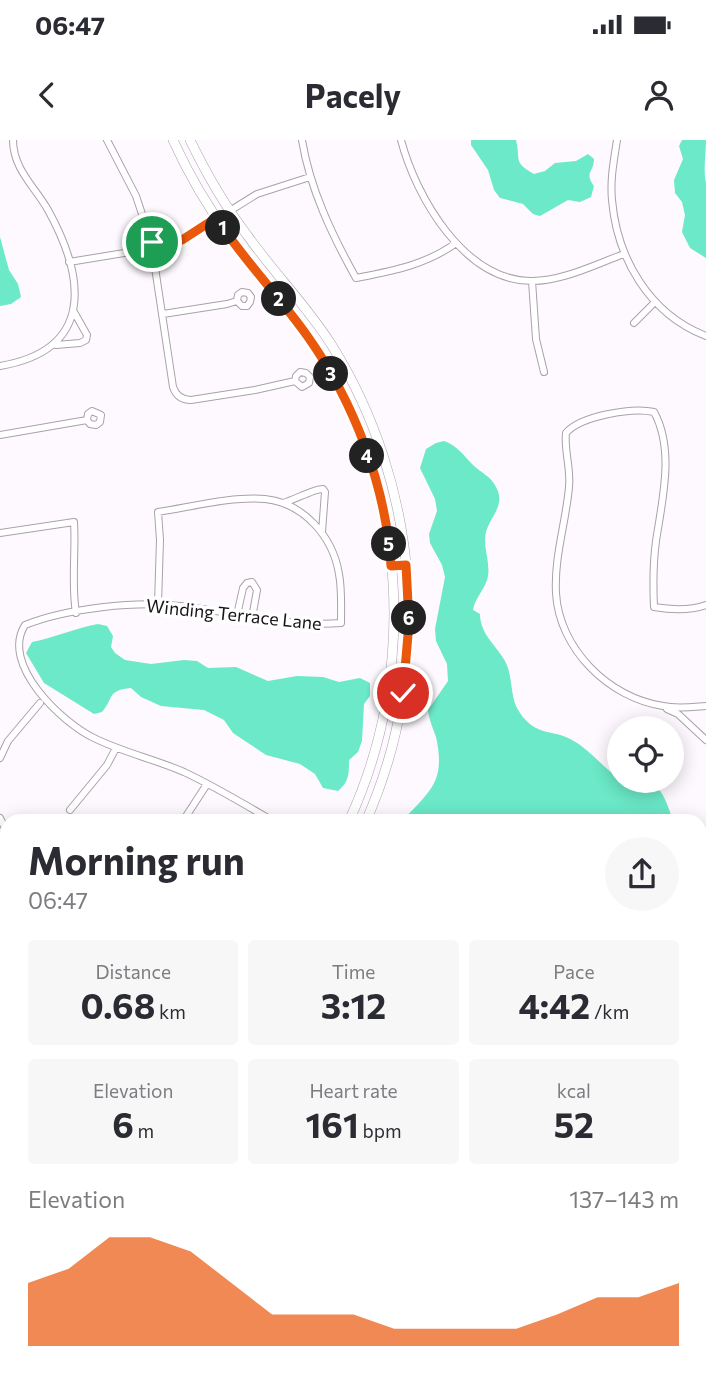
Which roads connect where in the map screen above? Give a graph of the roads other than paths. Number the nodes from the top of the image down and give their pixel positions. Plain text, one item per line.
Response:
1 (13, 140) edge
2 (107, 140) edge
3 (173, 140) edge
4 (190, 140) edge
5 (302, 140) edge
6 (401, 140) edge
7 (617, 140) edge
8 (310, 177) junction
9 (229, 209) junction
10 (216, 218) junction
11 (456, 243) junction
12 (153, 249) junction
13 (624, 254) junction
14 (69, 262) junction
15 (532, 281) junction
16 (237, 301) dead end
17 (655, 302) junction
18 (74, 310) junction
19 (163, 314) junction
20 (634, 323) dead end
21 (706, 336) edge
22 (54, 345) junction
23 (337, 355) junction
24 (325, 362) junction
25 (0, 366) edge
26 (544, 372) dead end
27 (295, 381) dead end
28 (87, 420) dead end
29 (0, 435) edge
30 (283, 503) junction
31 (322, 532) junction
32 (0, 533) edge
33 (406, 565) junction
34 (391, 566) junction
35 (158, 604) junction
36 (706, 605) edge
37 (76, 612) junction
38 (237, 615) junction
39 (252, 618) junction
40 (11, 640) dead end
41 (29, 692) dead end
42 (40, 703) junction
43 (663, 706) junction
44 (706, 706) edge
45 (706, 740) edge
46 (116, 748) junction
47 (375, 749) junction
48 (390, 754) junction
49 (0, 758) edge
50 (207, 784) junction
51 (70, 810) dead end
52 (188, 814) edge
53 (261, 814) edge
54 (352, 814) edge
55 (369, 814) edge

1 - 14 street
2 - 12 street
3 - 10 main road
4 - 9 main road
5 - 8 street
6 - 11 street
7 - 13 street
8 - 9 street
8 - 11 street
9 - 10 street
9 - 23 main road
10 - 12 street
10 - 24 main road
11 - 15 street
12 - 14 street
12 - 19 street
13 - 15 street
13 - 17 street
14 - 18 street
15 - 26 street
16 - 19 street
17 - 20 street
17 - 21 street
18 - 22 street
18 - 22 street
19 - 27 street
22 - 25 street
23 - 24 main road
23 - 33 main road
24 - 34 main road
28 - 29 street
30 - 31 street
30 - 31 street
30 - 35 street
31 - 39 street, Winding Terrace Lane
32 - 37 street
33 - 34 main road
33 - 48 main road
34 - 47 main road
35 - 37 street, Winding Terrace Lane
35 - 38 street, Winding Terrace Lane
36 - 43 street
37 - 40 street, Winding Terrace Lane
38 - 39 street, Winding Terrace Lane
38 - 39 street
41 - 42 street
42 - 46 street
42 - 49 street
43 - 44 street
43 - 45 street
46 - 50 street
46 - 51 street
47 - 48 main road
47 - 54 main road
48 - 55 main road
50 - 52 street
50 - 53 street

